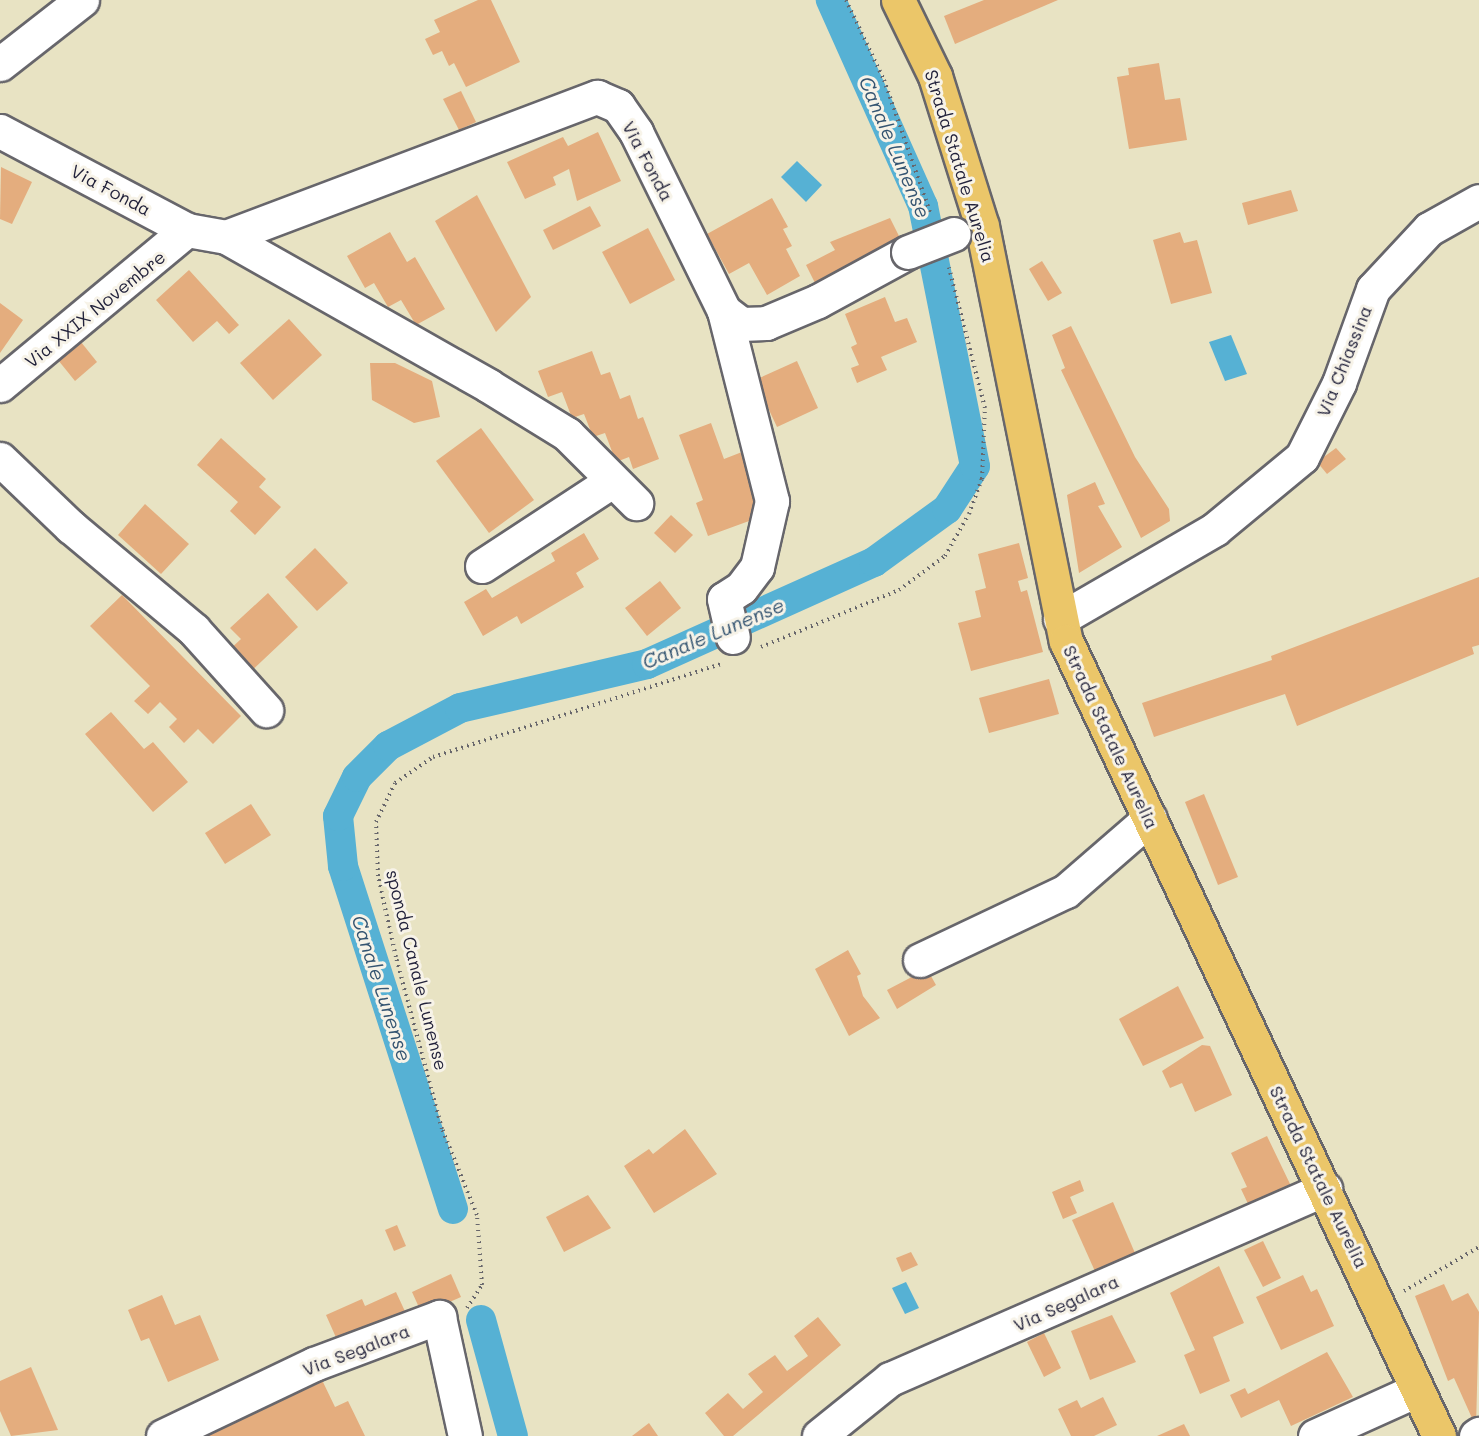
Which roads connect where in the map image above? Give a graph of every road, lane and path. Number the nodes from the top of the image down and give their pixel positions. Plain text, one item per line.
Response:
1 (82, 0) edge
2 (846, 0) edge
3 (898, 0) edge
4 (0, 64) edge
5 (0, 131) edge
6 (1479, 201) edge
7 (187, 230) junction
8 (954, 236) junction
9 (226, 237) junction
10 (724, 311) junction
11 (0, 385) edge
12 (0, 459) edge
13 (612, 481) junction
14 (636, 503) dead end
15 (482, 566) dead end
16 (1060, 619) junction
17 (734, 639) junction
18 (266, 710) dead end
19 (1150, 819) junction
20 (920, 960) dead end
21 (1324, 1189) junction
22 (1479, 1247) edge
23 (1380, 1305) junction
24 (463, 1315) dead end
25 (1417, 1390) junction
26 (163, 1436) edge
27 (465, 1436) edge
28 (819, 1436) edge
29 (1314, 1436) edge
30 (1439, 1436) edge

1 - 4 street
2 - 8 path, sponda Canale Lunense
3 - 8 main road, Strada Statale Aurelia
5 - 7 street, Via Fonda
6 - 16 street, Via Chiassina
7 - 9 street, Via Fonda
7 - 11 street, Via XXIX Novembre
8 - 10 street, bridge
8 - 16 main road, Strada Statale Aurelia
8 - 17 path, sponda Canale Lunense
9 - 10 street, Via Fonda
9 - 13 street, Via Fonda
10 - 17 street, Via Fonda
12 - 18 street
13 - 14 street, Via Fonda
13 - 15 street
16 - 19 main road, Strada Statale Aurelia
17 - 24 path, sponda Canale Lunense
19 - 20 street
19 - 21 main road, Strada Statale Aurelia
21 - 23 main road, Strada Statale Aurelia
21 - 28 street, Via Segalara
22 - 23 path
23 - 25 main road, Strada Statale Aurelia
25 - 29 street
25 - 30 main road, Strada Statale Aurelia
26 - 27 street, Via Segalara

